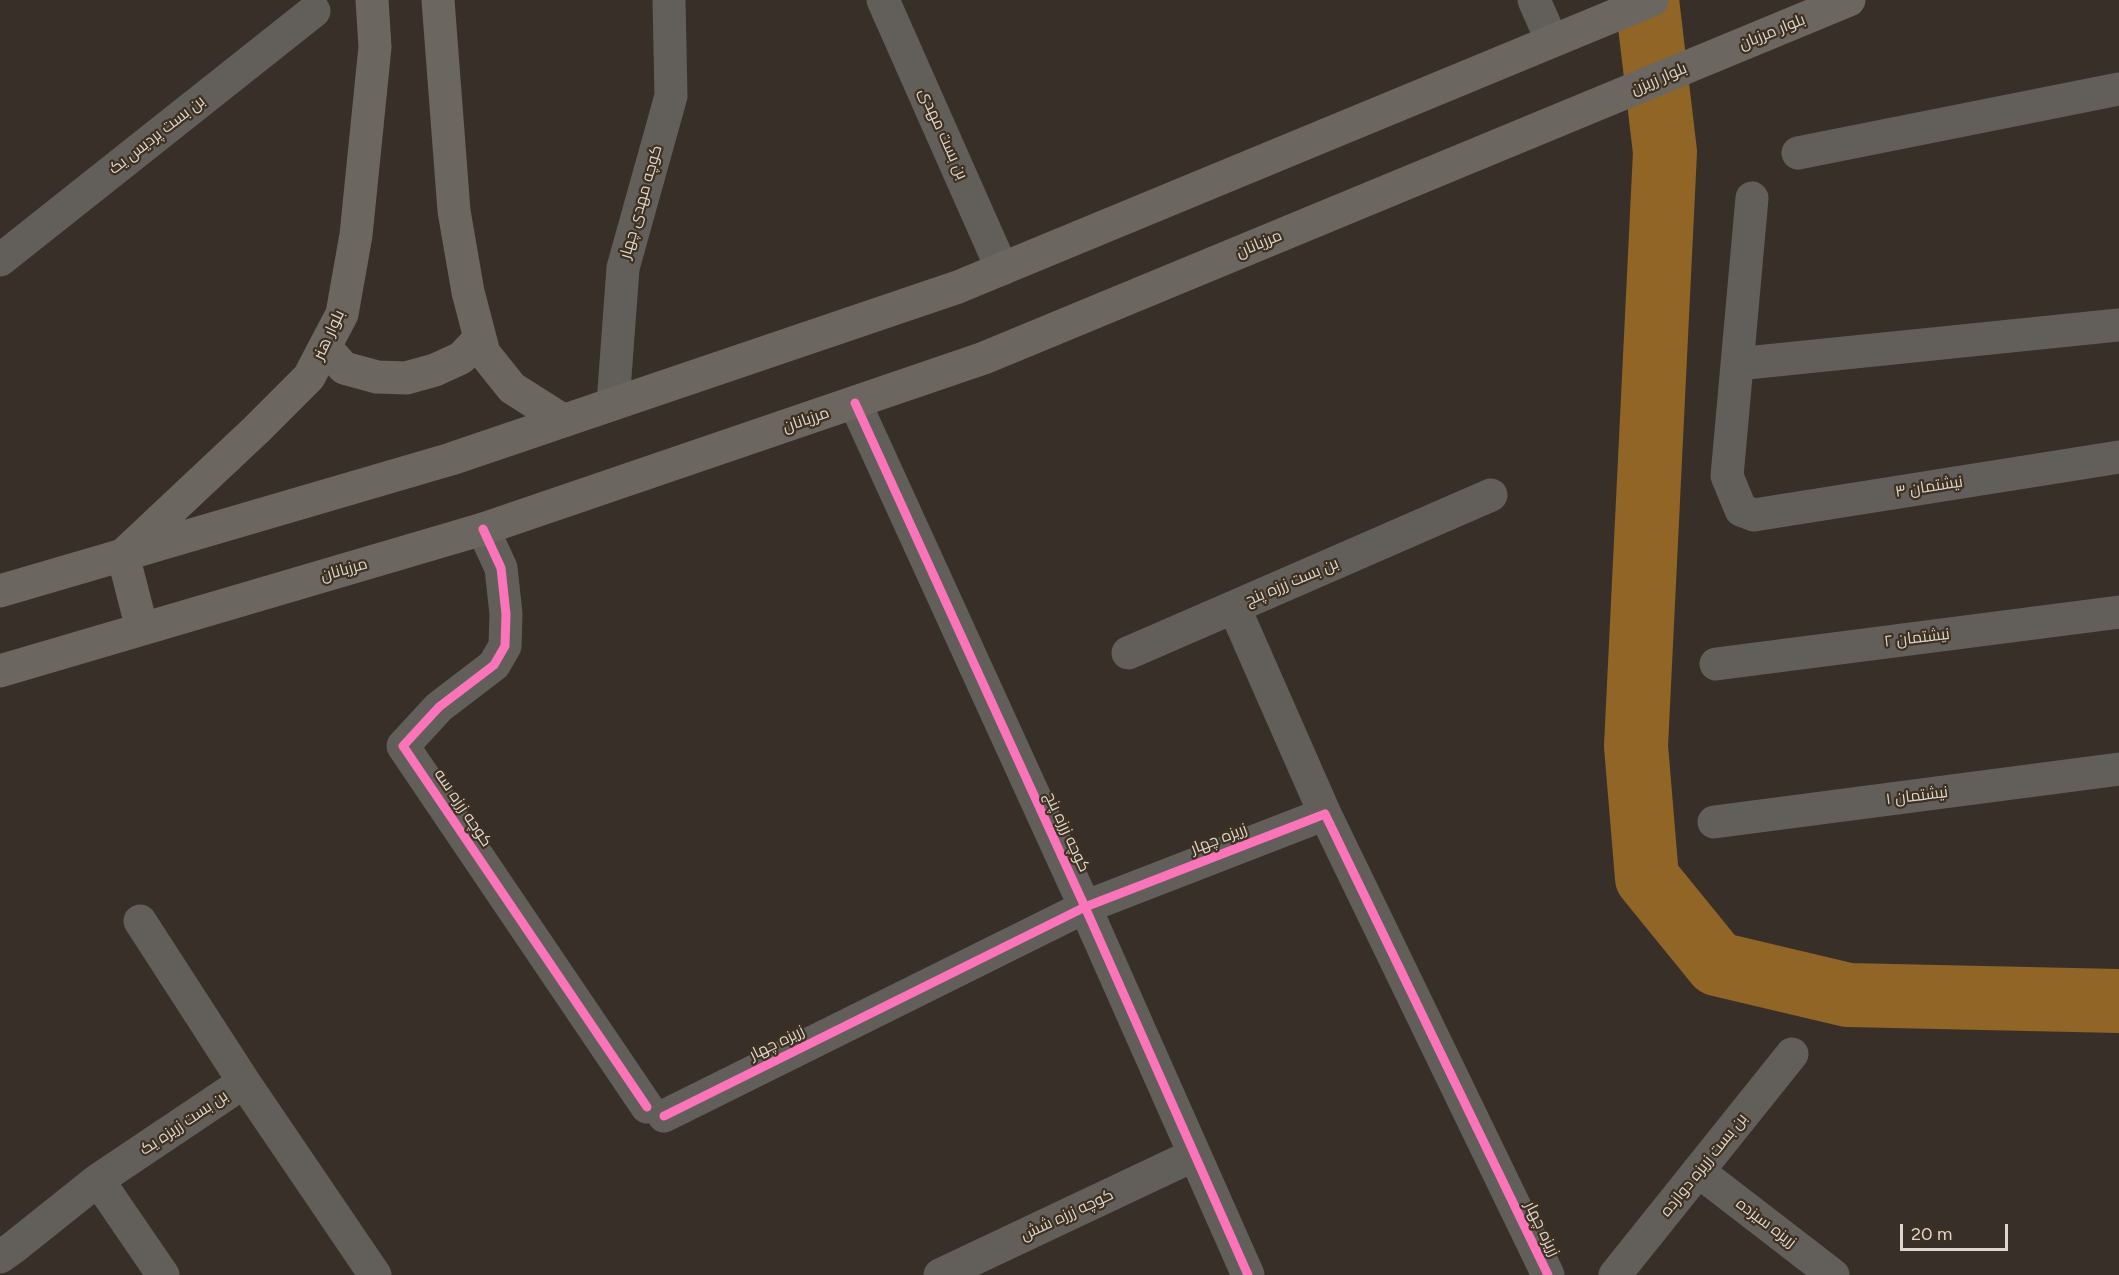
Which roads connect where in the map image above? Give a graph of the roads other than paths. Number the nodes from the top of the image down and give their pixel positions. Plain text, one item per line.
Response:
1 (372, 0) edge
2 (438, 0) edge
3 (669, 0) edge
4 (883, 0) edge
5 (1534, 0) edge
6 (1652, 0) edge
7 (1849, 0) edge
8 (314, 11) dead end
9 (1552, 41) junction
10 (1728, 50) joint
11 (2119, 89) edge
12 (1590, 107) joint
13 (1798, 153) dead end
14 (1752, 198) dead end
15 (0, 260) edge
16 (1002, 269) junction
17 (2119, 325) edge
18 (480, 338) junction
19 (325, 347) junction
20 (1737, 364) junction
21 (855, 403) junction
22 (613, 404) junction
23 (564, 422) junction
24 (2119, 457) edge
25 (1491, 495) dead end
26 (483, 529) junction
27 (123, 555) junction
28 (0, 591) edge
29 (1234, 607) junction
30 (2119, 612) edge
31 (142, 629) junction
32 (1128, 653) dead end
33 (1716, 664) dead end
34 (0, 670) edge
35 (2119, 769) edge
36 (1325, 814) junction
37 (1714, 822) dead end
38 (1085, 907) junction
39 (140, 921) dead end
40 (1792, 1054) dead end
41 (244, 1082) junction
42 (656, 1111) joint
43 (1194, 1155) junction
44 (1698, 1172) junction
45 (98, 1180) junction
46 (0, 1257) edge
47 (163, 1275) edge
48 (375, 1275) edge
49 (940, 1275) edge
50 (1248, 1275) edge
51 (1548, 1275) edge
52 (1615, 1275) edge
53 (1833, 1275) edge

1 - 19 main road, بلوار هنر
2 - 18 main road
3 - 22 street, کوچه مهدی چهار
4 - 16 street, بن بست مهدی
5 - 9 street
6 - 9 main road
7 - 10 main road, بلوار مرزبان
8 - 15 street, بن بست پردیس یک
9 - 16 main road
10 - 12 main road, بلوار زریزن
11 - 13 street
12 - 21 main road, مرزبانان
14 - 20 street
16 - 22 main road
17 - 20 street
18 - 19 main road
18 - 23 main road
19 - 27 main road, بلوار هنر
20 - 24 street, نيشتمان ۳
21 - 26 main road, مرزبانان
21 - 38 street, کوچه زرزه پنج
22 - 23 main road
23 - 27 main road
25 - 29 street, بن بست زرزه پنج
26 - 31 main road, مرزبانان
26 - 42 street, کوچه زرزه سه
27 - 28 main road
27 - 31 main road
29 - 32 street
29 - 36 street, بن بست زرزه پنج
30 - 33 street, نيشتمان ۲
31 - 34 main road, مرزبانان
35 - 37 street, نيشتمان ۱
36 - 38 street, زریزه چهار
36 - 51 street, زریزه چهار
38 - 42 street, زریزه چهار
38 - 43 street, کوچه زرزه پنج
39 - 41 street, بن بست زریزه یک
40 - 44 street, بن بست زریزه دوازده
41 - 45 street, بن بست زریزه یک
41 - 48 street
43 - 49 street, کوچه زرزه شش
43 - 50 street, کوچه زرزه پنج
44 - 52 street, بن بست زریزه دوازده
44 - 53 street, زریزه سیزده
45 - 46 street, بن بست زریزه یک
45 - 47 street

